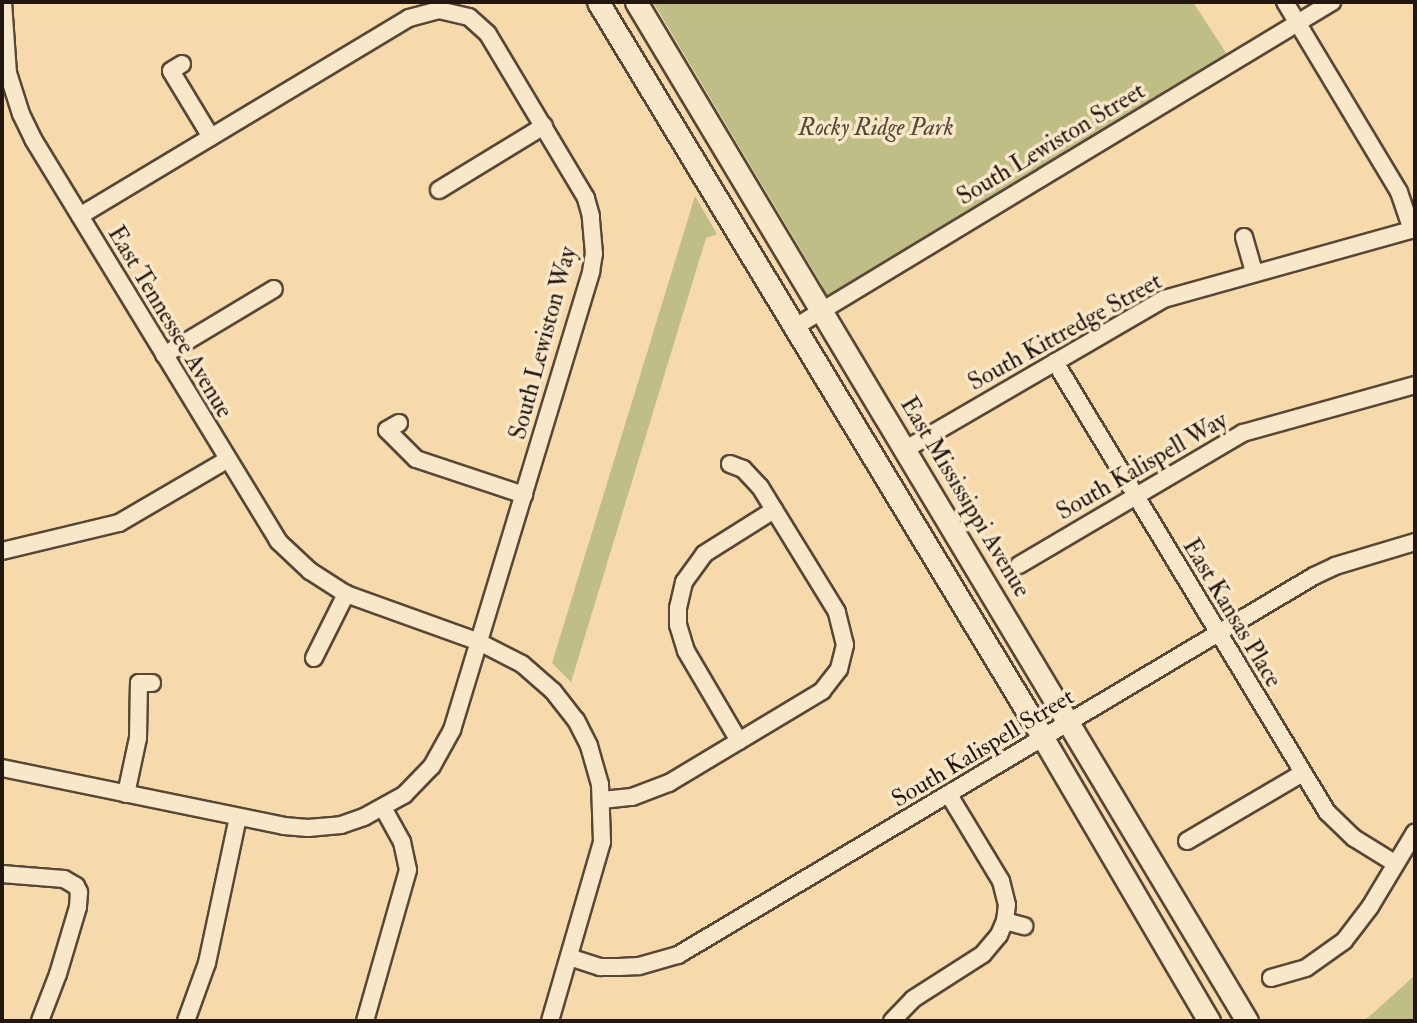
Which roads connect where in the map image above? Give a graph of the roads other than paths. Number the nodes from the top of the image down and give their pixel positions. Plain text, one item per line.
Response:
1 (3, 2) edge
2 (598, 2) edge
3 (636, 2) edge
4 (1285, 2) edge
5 (1332, 2) edge
6 (1297, 23) junction
7 (3, 42) edge
8 (182, 64) dead end
9 (544, 126) junction
10 (211, 137) junction
11 (439, 190) dead end
12 (80, 216) junction
13 (1414, 229) edge
14 (1244, 237) dead end
15 (1254, 273) junction
16 (274, 289) dead end
17 (822, 310) junction
18 (795, 327) junction
19 (163, 355) junction
20 (1055, 362) junction
21 (1415, 385) edge
22 (398, 423) dead end
23 (906, 450) junction
24 (227, 460) junction
25 (730, 464) dead end
26 (524, 495) junction
27 (1135, 495) junction
28 (774, 510) junction
29 (1415, 542) edge
30 (2, 551) edge
31 (1019, 565) dead end
32 (346, 594) junction
33 (1219, 634) junction
34 (479, 642) junction
35 (314, 659) dead end
36 (152, 683) dead end
37 (1070, 723) junction
38 (1043, 739) junction
39 (739, 741) junction
40 (2, 768) edge
41 (1301, 774) junction
42 (126, 794) junction
43 (949, 795) junction
44 (602, 800) junction
45 (383, 808) junction
46 (237, 817) junction
47 (1415, 832) edge
48 (1187, 841) dead end
49 (1396, 864) junction
50 (2, 874) edge
51 (1005, 921) junction
52 (1024, 926) dead end
53 (569, 957) junction
54 (1271, 978) dead end
55 (40, 1021) edge
56 (186, 1021) edge
57 (365, 1021) edge
58 (550, 1021) edge
59 (892, 1021) edge
60 (1209, 1021) edge
61 (1247, 1021) edge

1 - 7 street, East Tennessee Avenue
2 - 18 main road
3 - 17 main road, East Mississippi Avenue
4 - 6 street
5 - 6 street, South Lewiston Street
6 - 13 street
6 - 17 street, South Lewiston Street
7 - 12 street, East Tennessee Avenue
8 - 10 street
9 - 10 street, South Lewiston Way
9 - 11 street
9 - 26 street, South Lewiston Way
10 - 12 street
12 - 19 street, East Tennessee Avenue
13 - 15 street, South Kittredge Street
14 - 15 street
15 - 20 street, South Kittredge Street
16 - 19 street
17 - 18 street, South Lewiston Street
17 - 23 main road, East Mississippi Avenue
18 - 38 main road
19 - 24 street, East Tennessee Avenue
20 - 23 street, South Kittredge Street
20 - 27 street, East Kansas Place
21 - 27 street, South Kalispell Way
22 - 26 street
23 - 37 main road, East Mississippi Avenue
24 - 30 street
24 - 32 street, East Tennessee Avenue
25 - 28 street
26 - 34 street, South Lewiston Way
27 - 31 street, South Kalispell Way
27 - 33 street, East Kansas Place
28 - 39 street
28 - 39 street
29 - 33 street, South Kalispell Street
32 - 34 street, East Tennessee Avenue
32 - 35 street
33 - 37 street, South Kalispell Street
33 - 41 street, East Kansas Place
34 - 44 street, East Tennessee Avenue
34 - 45 street, South Lewiston Way
36 - 42 street
37 - 38 street, South Kalispell Street
37 - 61 main road, East Mississippi Avenue
38 - 43 street, South Kalispell Street
38 - 60 main road
39 - 44 street
40 - 42 street, South Lewiston Way
41 - 48 street
41 - 49 street, East Kansas Place
42 - 46 street, South Lewiston Way
43 - 51 street
43 - 53 street, South Kalispell Street
44 - 53 street, East Tennessee Avenue
45 - 46 street, South Lewiston Way
45 - 57 street
46 - 56 street
47 - 49 street
49 - 54 street
50 - 55 street
51 - 52 street
51 - 59 street
53 - 58 street, East Tennessee Avenue

